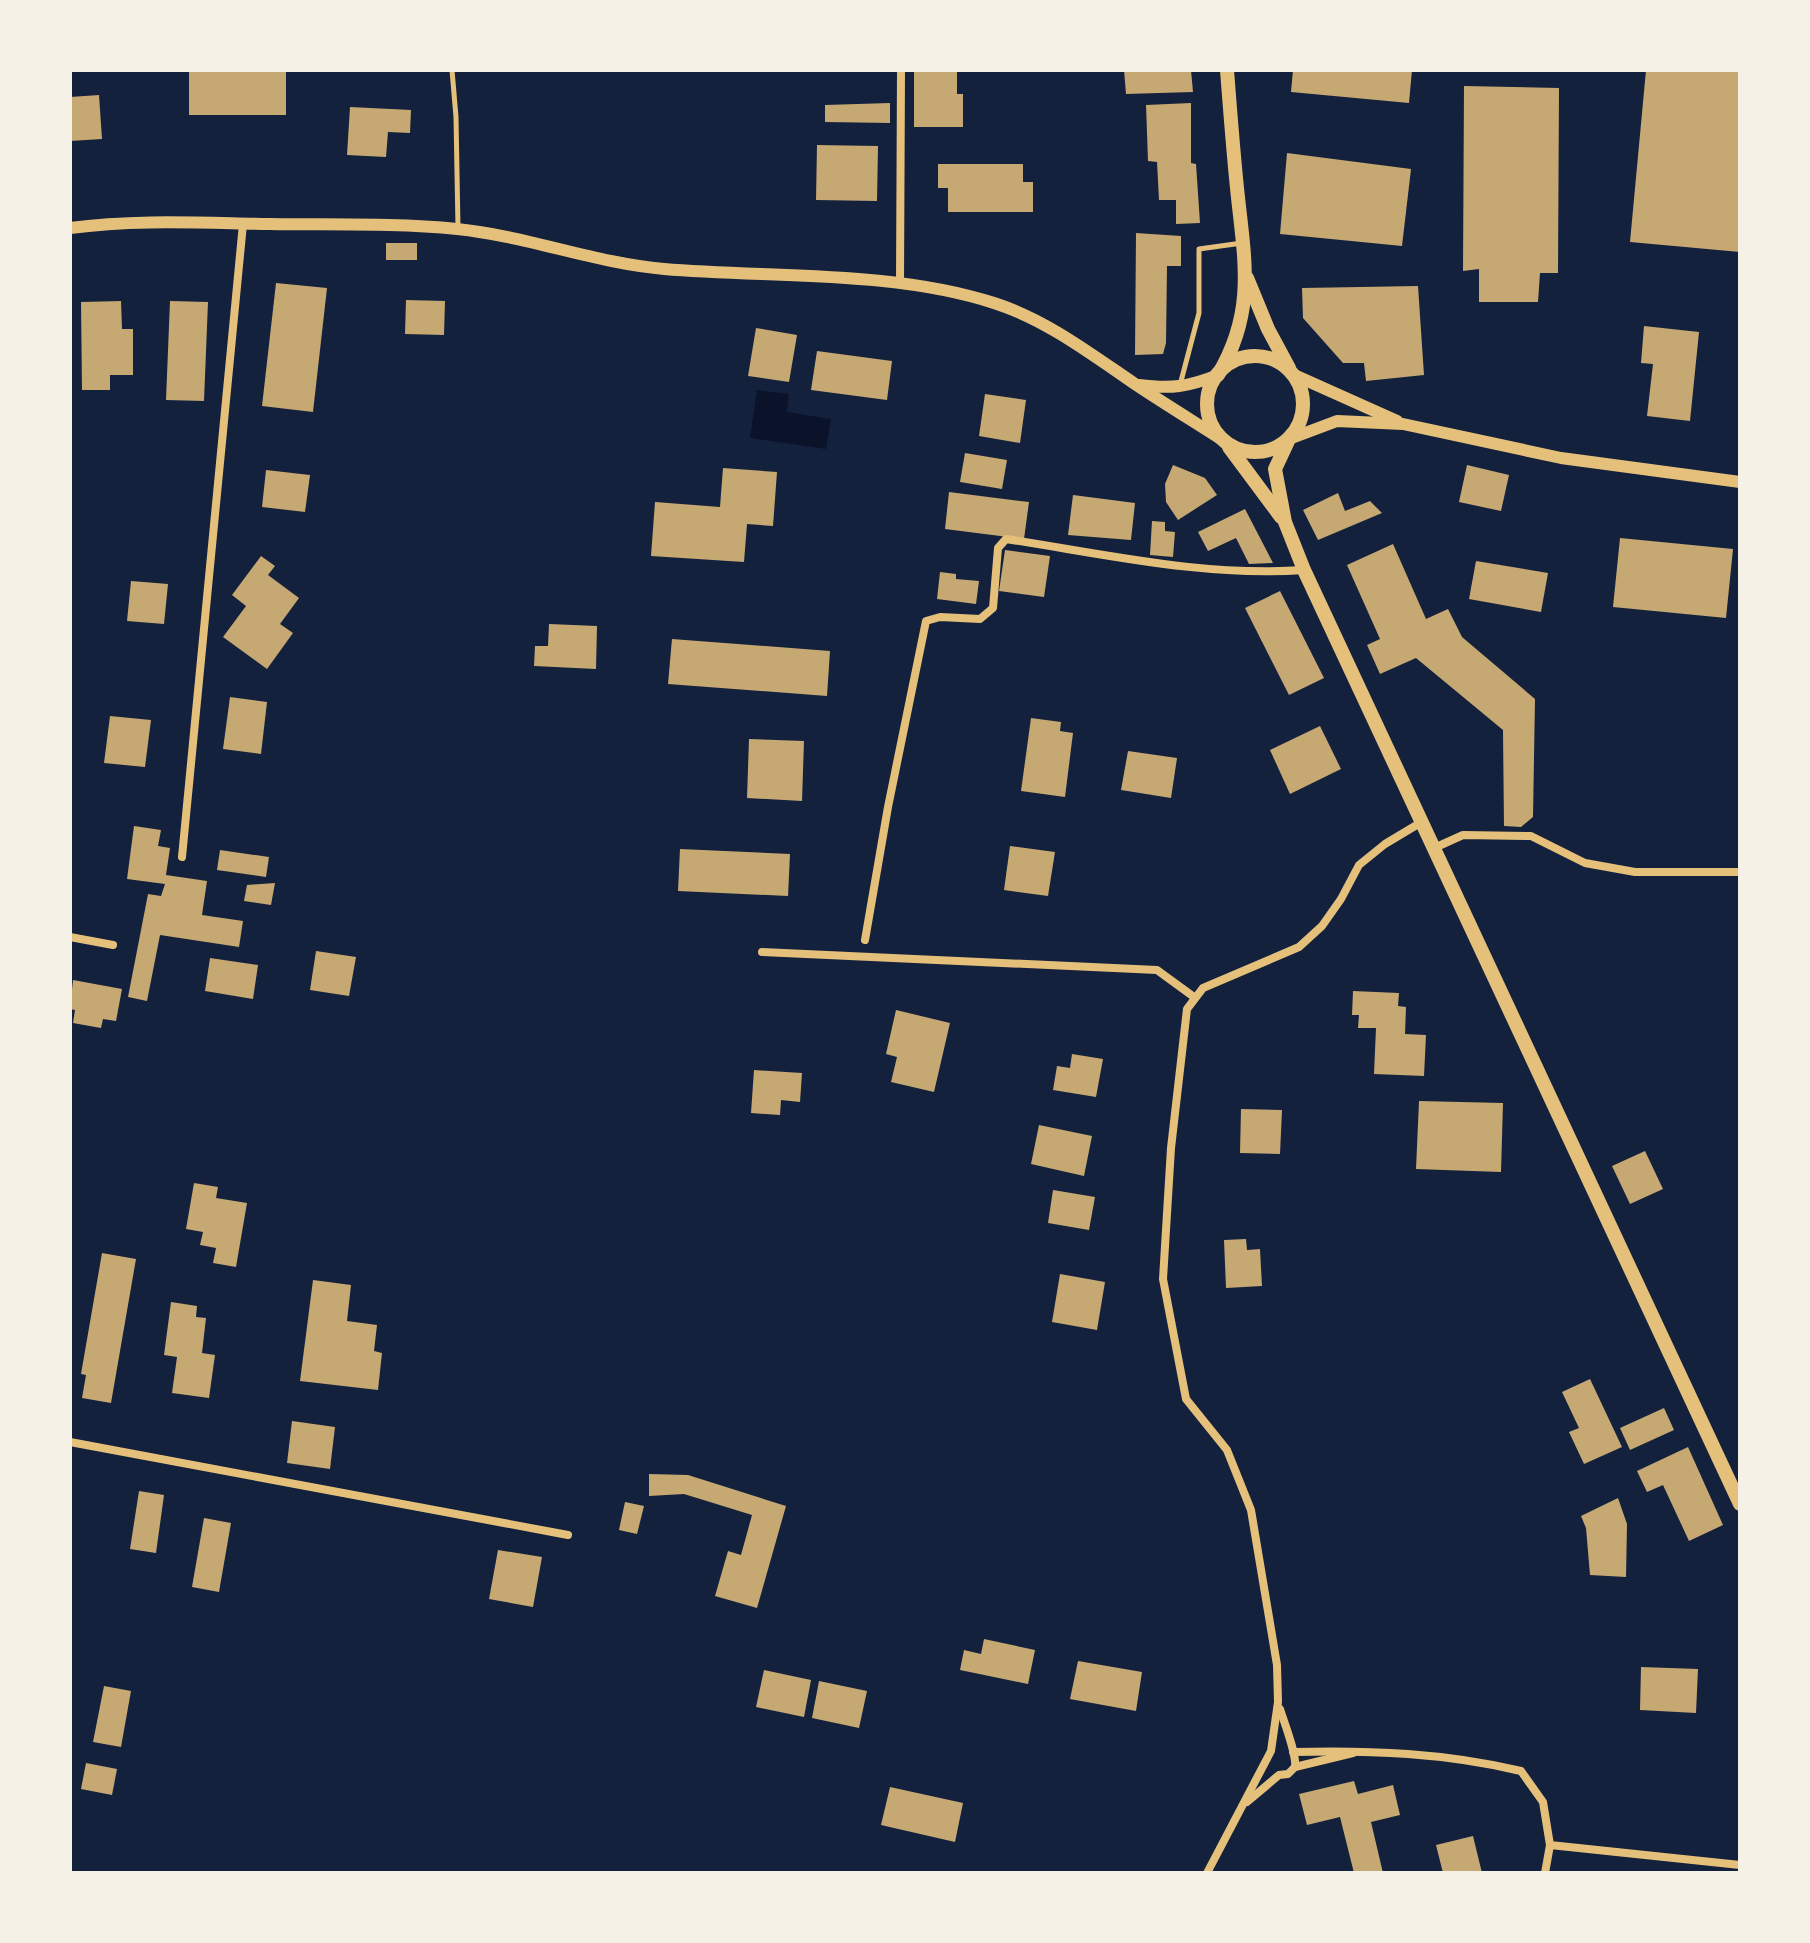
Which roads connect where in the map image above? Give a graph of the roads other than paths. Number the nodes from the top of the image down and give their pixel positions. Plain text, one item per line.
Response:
1 (452, 70) edge
2 (901, 70) edge
3 (1227, 70) edge
4 (243, 224) junction
5 (70, 228) edge
6 (458, 229) junction
7 (1243, 243) junction
8 (1246, 278) junction
9 (900, 284) junction
10 (1292, 374) junction
11 (1218, 375) junction
12 (1136, 384) junction
13 (1180, 387) junction
14 (1403, 424) junction
15 (1289, 439) junction
16 (1227, 443) junction
17 (1740, 482) edge
18 (1285, 522) junction
19 (1304, 570) junction
20 (1420, 823) junction
21 (1432, 849) junction
22 (182, 857) dead end
23 (1740, 872) edge
24 (70, 937) edge
25 (865, 940) dead end
26 (113, 945) dead end
27 (762, 952) dead end
28 (1194, 997) junction
29 (70, 1442) edge
30 (1740, 1504) edge
31 (568, 1535) dead end
32 (1278, 1702) junction
33 (1292, 1750) junction
34 (1366, 1750) junction
35 (1269, 1755) junction
36 (1295, 1767) junction
37 (1279, 1775) junction
38 (1243, 1805) junction
39 (1550, 1845) junction
40 (1740, 1865) edge
41 (1207, 1873) edge
42 (1545, 1873) edge

1 - 6 lane
2 - 9 street
3 - 7 main road
4 - 5 street
4 - 6 street
4 - 22 street
6 - 9 street
7 - 8 main road
7 - 13 lane
8 - 10 main road
8 - 11 main road
9 - 12 street
10 - 11 main road
10 - 14 street
10 - 15 main road
11 - 13 street
11 - 16 main road
12 - 13 street
12 - 16 street
14 - 15 street
14 - 17 street
15 - 16 main road
15 - 18 main road
16 - 18 main road
18 - 19 main road
19 - 20 main road
19 - 25 street
20 - 21 main road
20 - 28 street
21 - 23 street
21 - 30 main road
24 - 26 street
27 - 28 street
28 - 32 street
29 - 31 street
32 - 33 street
32 - 35 street
33 - 34 street
33 - 35 street
33 - 36 street
34 - 36 street
34 - 39 street
35 - 37 street
35 - 38 street
36 - 37 street
37 - 38 street
38 - 41 street
39 - 40 street
39 - 42 street

